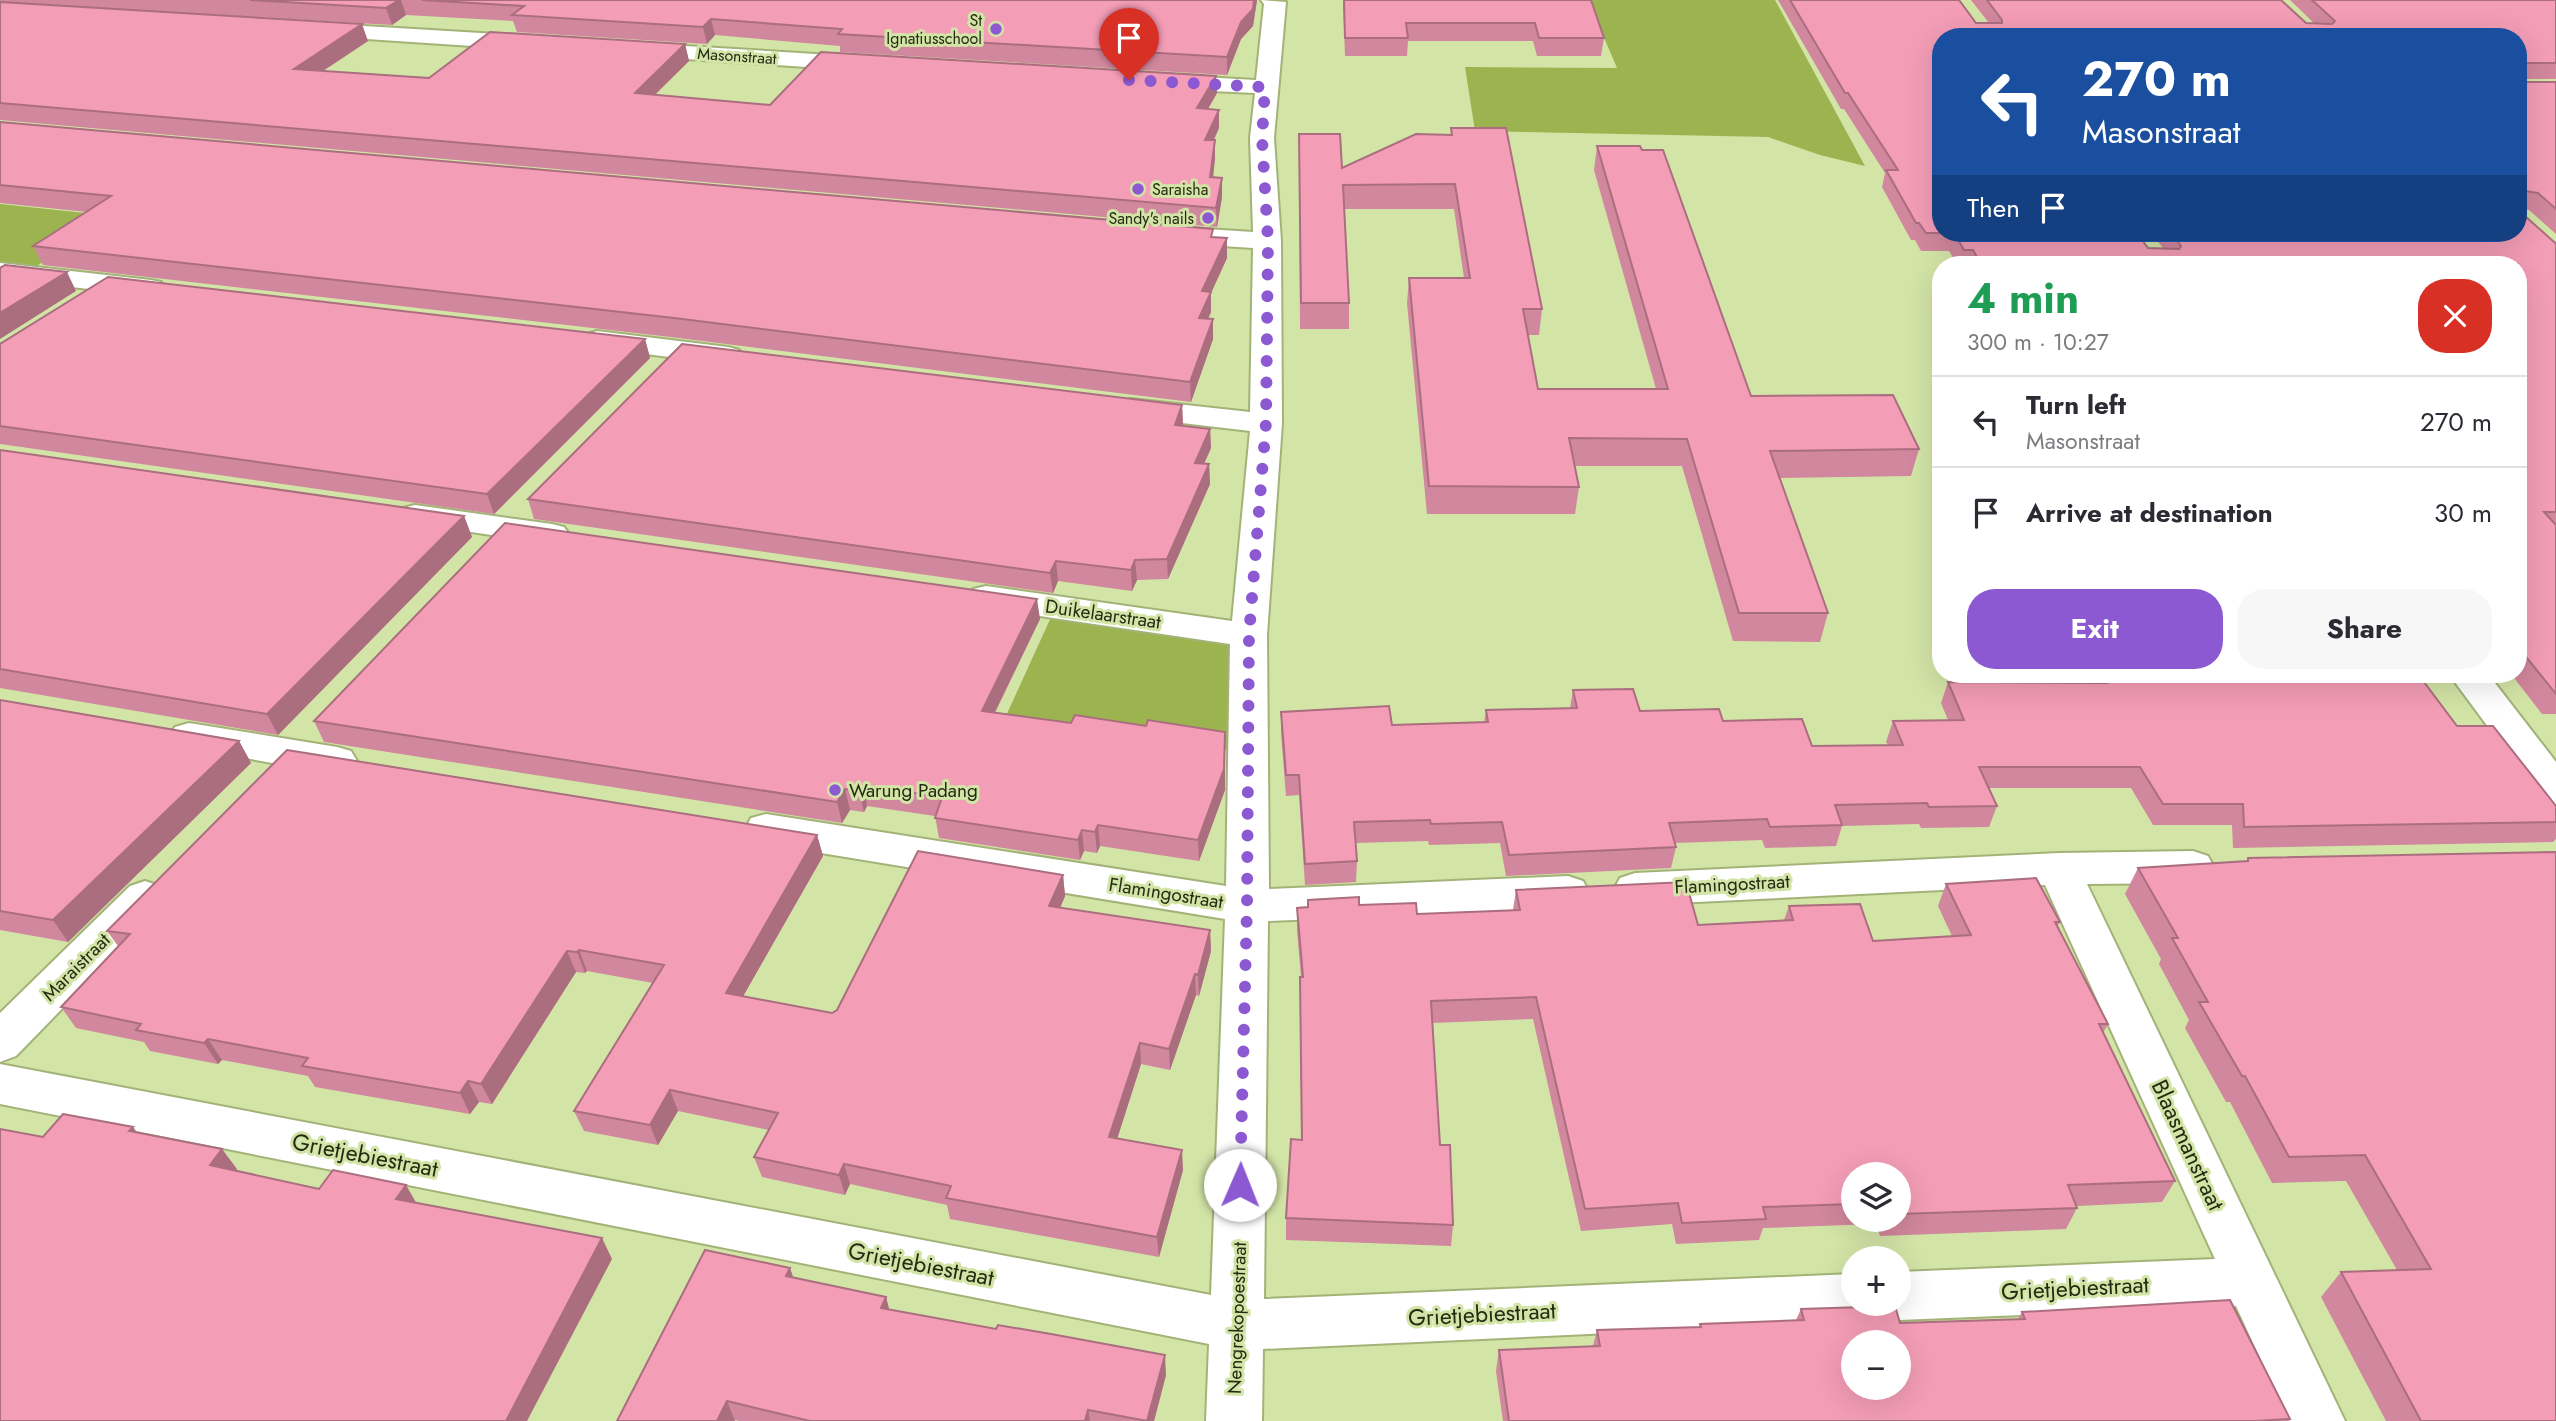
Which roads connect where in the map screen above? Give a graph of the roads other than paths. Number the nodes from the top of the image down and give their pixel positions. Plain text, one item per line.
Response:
1 (1272, 0) edge
2 (292, 29) edge
3 (557, 45) edge
4 (613, 48) edge
5 (891, 65) edge
6 (1142, 81) edge
7 (1265, 87) junction
8 (1157, 233) edge
9 (1268, 241) junction
10 (0, 271) edge
11 (112, 284) junction
12 (181, 292) edge
13 (79, 305) edge
14 (569, 337) edge
15 (679, 350) junction
16 (761, 360) edge
17 (650, 379) edge
18 (1100, 404) edge
19 (1266, 423) junction
20 (533, 498) edge
21 (381, 510) edge
22 (504, 527) junction
23 (587, 539) edge
24 (476, 557) edge
25 (959, 593) edge
26 (1249, 635) junction
27 (2475, 683) edge
28 (316, 723) edge
29 (151, 729) edge
30 (288, 753) junction
31 (370, 766) edge
32 (259, 782) edge
33 (2556, 790) edge
34 (727, 823) edge
35 (2225, 866) edge
36 (173, 869) edge
37 (2059, 869) junction
38 (1247, 906) junction
39 (0, 1043) edge
40 (0, 1084) edge
41 (2251, 1281) junction
42 (1911, 1295) edge
43 (1841, 1299) edge
44 (1237, 1325) junction
45 (1234, 1421) edge
46 (2317, 1421) edge

1 - 7 street, Nengrekopoestraat
2 - 3 street
4 - 5 street, Masonstraat
6 - 7 street
7 - 9 street, Nengrekopoestraat
8 - 9 street
9 - 19 street, Nengrekopoestraat
10 - 11 street
11 - 12 street
11 - 13 street
14 - 15 street
15 - 16 street
15 - 17 street
18 - 19 street
19 - 26 street, Nengrekopoestraat
20 - 22 street
21 - 22 street
22 - 23 street
22 - 24 street
25 - 26 street, Duikelaarstraat
26 - 38 street, Nengrekopoestraat
27 - 33 street
28 - 30 street
29 - 30 street
30 - 31 street
30 - 32 street
34 - 38 street, Flamingostraat
35 - 37 street, Flamingostraat
36 - 39 street, Maraistraat
37 - 38 street, Flamingostraat
37 - 41 street, Blaasmanstraat
38 - 44 street, Nengrekopoestraat
40 - 44 street, Grietjebiestraat
41 - 42 street, Grietjebiestraat
41 - 46 street, Blaasmanstraat
43 - 44 street, Grietjebiestraat
44 - 45 street, Nengrekopoestraat

